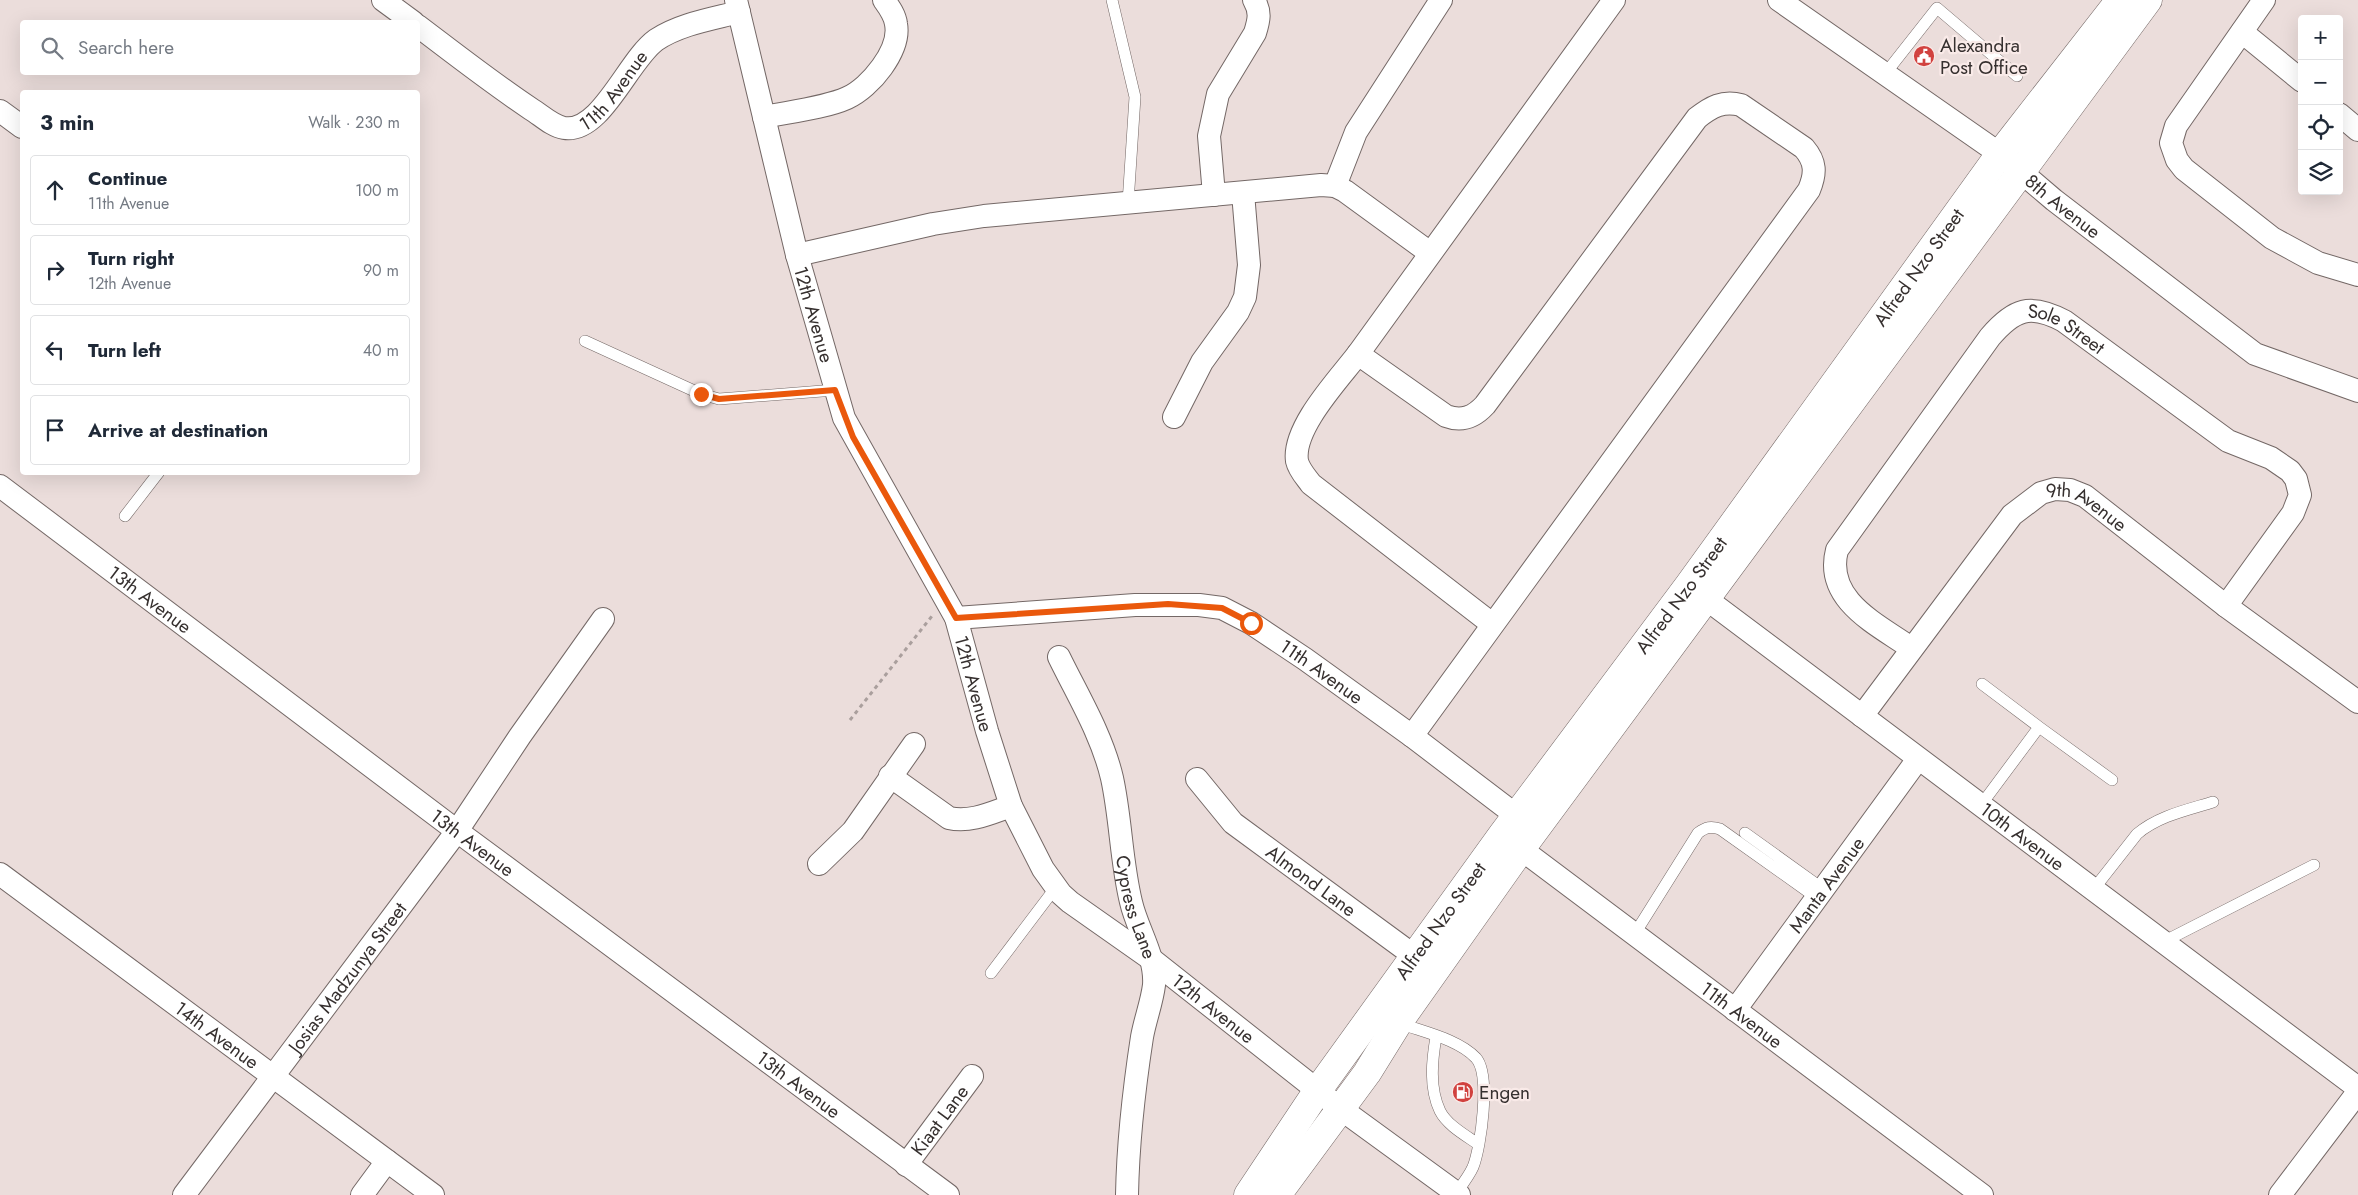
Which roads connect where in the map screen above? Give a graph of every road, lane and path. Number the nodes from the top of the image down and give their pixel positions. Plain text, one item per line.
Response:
1 (383, 0) edge
2 (884, 0) edge
3 (1112, 0) edge
4 (1254, 0) edge
5 (1441, 0) edge
6 (1614, 0) edge
7 (1779, 0) edge
8 (2120, 0) edge
9 (2148, 0) edge
10 (2264, 0) edge
11 (1932, 4) edge
12 (738, 6) edge
13 (410, 20) edge
14 (420, 27) edge
15 (2114, 28) junction
16 (2242, 32) junction
17 (1885, 74) junction
18 (2017, 76) dead end
19 (2298, 79) edge
20 (0, 111) edge
21 (764, 117) junction
22 (2343, 117) edge
23 (20, 126) edge
24 (2358, 130) edge
25 (2000, 154) junction
26 (2022, 172) junction
27 (1335, 186) junction
28 (1243, 193) junction
29 (1214, 195) junction
30 (1128, 204) junction
31 (1430, 253) junction
32 (798, 255) junction
33 (2358, 275) edge
34 (585, 341) dead end
35 (1358, 354) junction
36 (835, 390) junction
37 (2358, 390) edge
38 (1174, 417) dead end
39 (157, 475) edge
40 (0, 486) edge
41 (125, 516) dead end
42 (1697, 592) junction
43 (946, 597) junction
44 (2226, 606) junction
45 (956, 618) junction
46 (603, 619) dead end
47 (1492, 624) junction
48 (1911, 648) junction
49 (1059, 657) dead end
50 (1982, 684) dead end
51 (2358, 702) edge
52 (1862, 716) junction
53 (850, 720) dead end
54 (2039, 727) junction
55 (1412, 736) junction
56 (914, 744) dead end
57 (1918, 759) junction
58 (890, 776) junction
59 (1197, 779) dead end
60 (2112, 780) dead end
61 (2213, 802) dead end
62 (1981, 805) junction
63 (1011, 806) junction
64 (457, 831) junction
65 (1519, 833) junction
66 (1745, 833) dead end
67 (819, 864) dead end
68 (2314, 865) dead end
69 (0, 874) edge
70 (1056, 887) junction
71 (2093, 890) junction
72 (1820, 894) junction
73 (1634, 935) junction
74 (2163, 942) junction
75 (1151, 959) junction
76 (1424, 963) junction
77 (991, 973) dead end
78 (1735, 1010) junction
79 (1388, 1015) junction
80 (1436, 1037) junction
81 (972, 1076) dead end
82 (273, 1077) junction
83 (2358, 1088) edge
84 (1318, 1090) junction
85 (2358, 1092) edge
86 (1341, 1109) junction
87 (1478, 1144) junction
88 (387, 1160) junction
89 (906, 1164) junction
90 (1458, 1194) edge
91 (184, 1195) edge
92 (362, 1195) edge
93 (433, 1195) edge
94 (948, 1195) edge
95 (1127, 1195) edge
96 (1248, 1195) edge
97 (1277, 1195) edge
98 (1982, 1195) edge
99 (2280, 1195) edge

1 - 13 street
2 - 21 street
3 - 30 lane
4 - 29 street
5 - 27 street
6 - 31 street
7 - 17 street, 8th Avenue
8 - 15 street, Alfred Nzo Street
9 - 15 street, Alfred Nzo Street
10 - 16 street
11 - 17 lane
11 - 18 lane
12 - 14 street, 11th Avenue
12 - 21 street, 12th Avenue
15 - 25 street, Alfred Nzo Street
15 - 26 street, Alfred Nzo Street
16 - 19 street
16 - 33 street
17 - 25 street, 8th Avenue
20 - 23 street
21 - 32 street, 12th Avenue
22 - 24 street
25 - 26 street, 8th Avenue
25 - 42 street, Alfred Nzo Street
26 - 37 street, 8th Avenue
26 - 42 street, Alfred Nzo Street
27 - 28 street
27 - 31 street
28 - 29 street
28 - 38 street
29 - 30 street
30 - 32 street
31 - 35 street
32 - 36 street, 12th Avenue
34 - 36 lane
35 - 47 street
35 - 47 street
36 - 43 street, 12th Avenue
39 - 41 lane
40 - 64 street, 13th Avenue
42 - 52 street, 10th Avenue
42 - 65 street, Alfred Nzo Street
43 - 45 street, 12th Avenue
43 - 53 path
44 - 48 street, 9th Avenue
44 - 48 street, Sole Street
44 - 51 street, 9th Avenue
45 - 55 street, 11th Avenue
45 - 63 street, 12th Avenue
46 - 64 street, Josias Madzunya Street
47 - 55 street
48 - 52 street, 9th Avenue
49 - 75 street, Cypress Lane
50 - 54 lane
52 - 57 street, 10th Avenue
54 - 60 lane
54 - 62 lane
55 - 65 street, 11th Avenue
56 - 58 street
57 - 62 street, 10th Avenue
57 - 72 street, Manta Avenue
58 - 63 street
58 - 67 street
59 - 76 street, Almond Lane
61 - 71 lane
62 - 71 street, 10th Avenue
63 - 70 street, 12th Avenue
64 - 82 street, Josias Madzunya Street
64 - 89 street, 13th Avenue
65 - 73 street, 11th Avenue
65 - 76 street, Alfred Nzo Street
66 - 72 lane
68 - 74 lane
69 - 82 street, 14th Avenue
70 - 75 street, 12th Avenue
70 - 77 lane
71 - 74 street, 10th Avenue
72 - 73 lane
72 - 78 street, Manta Avenue
73 - 78 street, 11th Avenue
74 - 83 street, 10th Avenue
75 - 84 street, 12th Avenue
75 - 95 street, Cypress Lane
76 - 79 street, Alfred Nzo Street
78 - 98 street, 11th Avenue
79 - 80 lane
79 - 84 street, Alfred Nzo Street
79 - 86 street, Alfred Nzo Street
80 - 87 lane
80 - 87 lane
81 - 89 street, Kiaat Lane
82 - 88 street, 14th Avenue
82 - 91 street, Josias Madzunya Street
84 - 86 street, 12th Avenue
84 - 96 street, Alfred Nzo Street
85 - 99 street
86 - 90 street, 12th Avenue
86 - 97 street, Alfred Nzo Street
87 - 90 lane
88 - 92 street
88 - 93 street, 14th Avenue
89 - 94 street, 13th Avenue

